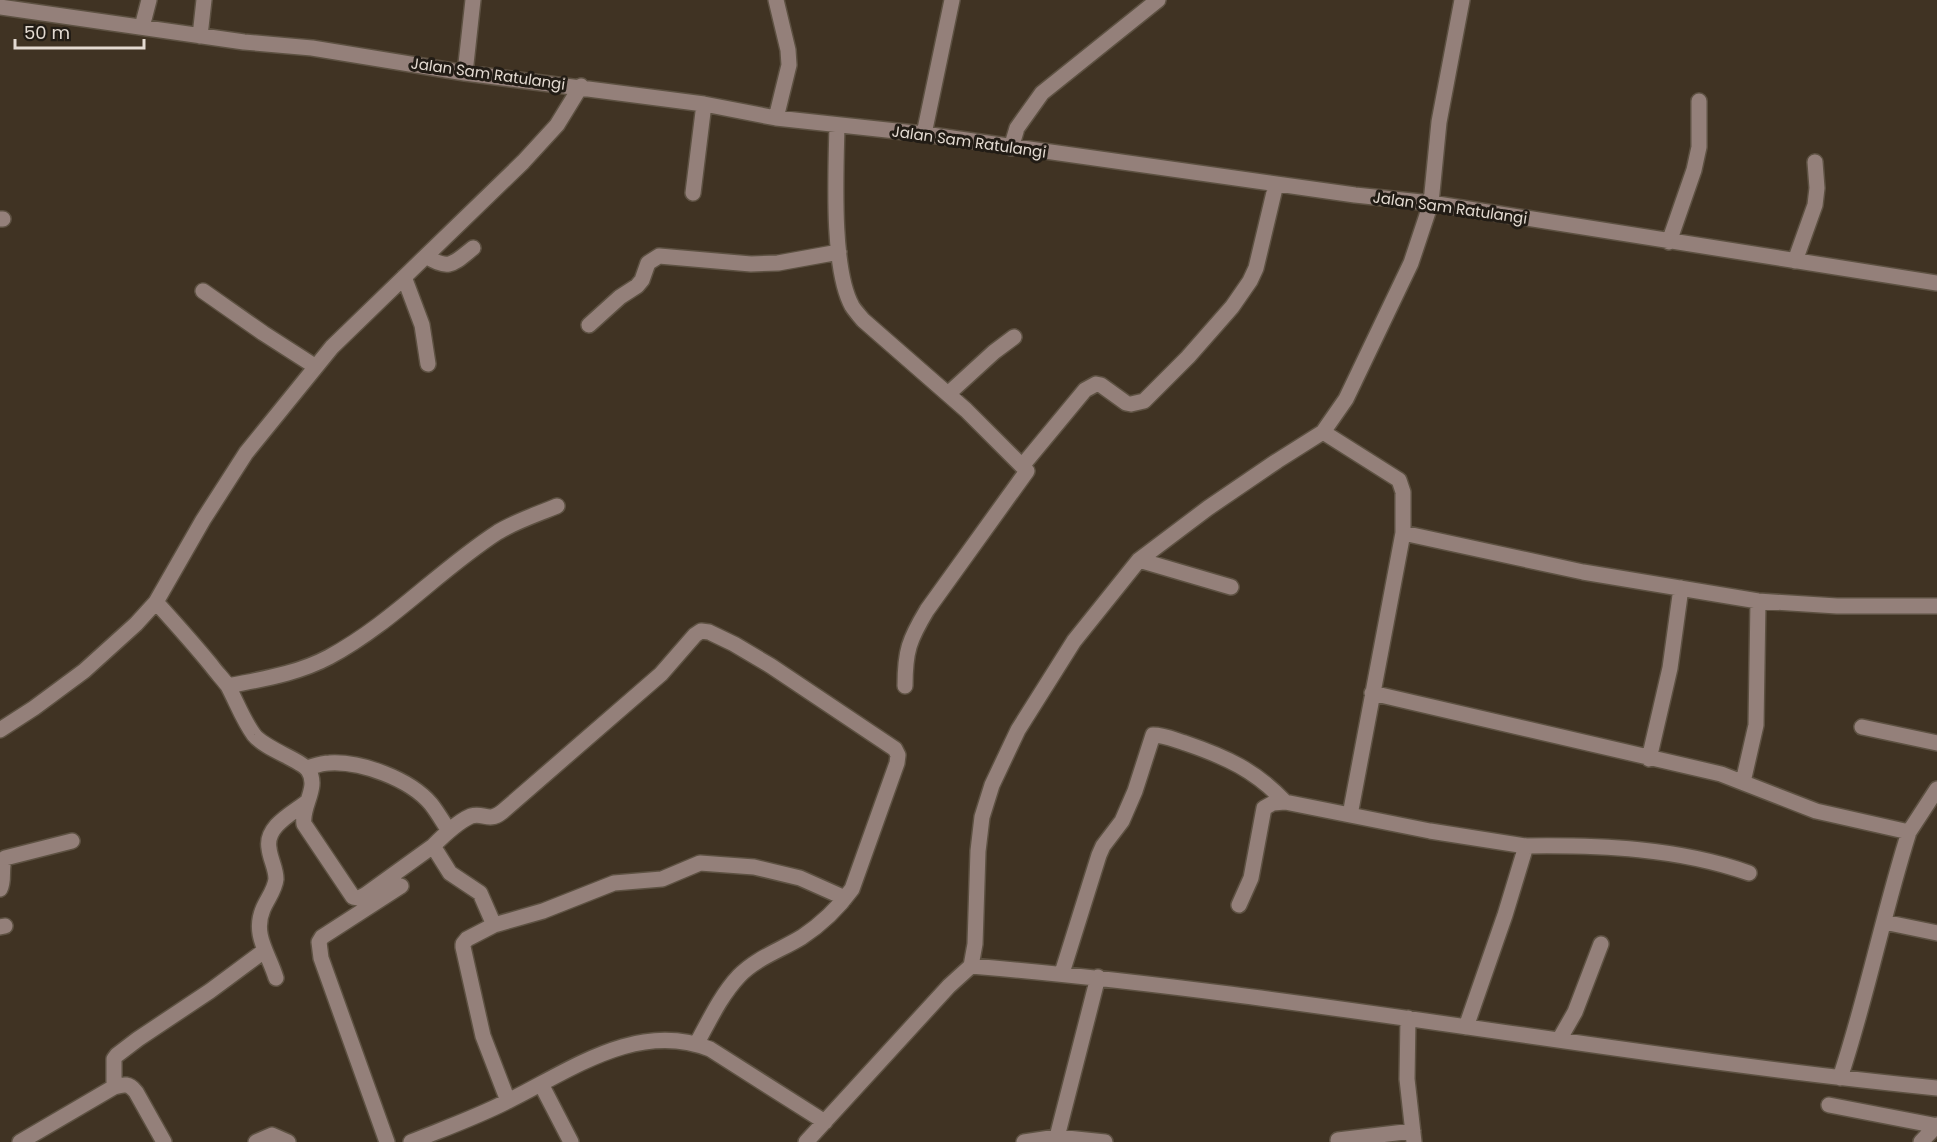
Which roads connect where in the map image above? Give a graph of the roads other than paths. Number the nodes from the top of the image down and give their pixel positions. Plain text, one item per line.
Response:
1 (149, 0) edge
2 (204, 0) edge
3 (473, 0) edge
4 (776, 0) edge
5 (952, 0) edge
6 (1158, 0) edge
7 (1462, 0) edge
8 (0, 8) edge
9 (141, 27) junction
10 (200, 36) junction
11 (465, 73) junction
12 (580, 86) junction
13 (1699, 101) dead end
14 (704, 104) junction
15 (776, 118) junction
16 (837, 125) junction
17 (924, 134) junction
18 (1011, 148) junction
19 (1815, 162) dead end
20 (1276, 184) junction
21 (693, 193) dead end
22 (1431, 202) junction
23 (1669, 242) junction
24 (473, 249) dead end
25 (839, 252) junction
26 (426, 256) junction
27 (1796, 261) junction
28 (404, 277) junction
29 (1937, 283) edge
30 (203, 291) dead end
31 (589, 325) dead end
32 (1014, 337) dead end
33 (428, 364) dead end
34 (316, 367) junction
35 (957, 402) junction
36 (1323, 432) junction
37 (1022, 466) junction
38 (557, 506) dead end
39 (1403, 533) junction
40 (1139, 560) junction
41 (1231, 587) dead end
42 (1681, 588) junction
43 (1758, 601) junction
44 (156, 602) junction
45 (1937, 606) edge
46 (228, 686) junction
47 (905, 686) dead end
48 (1372, 693) junction
49 (1862, 727) dead end
50 (0, 730) edge
51 (1937, 743) edge
52 (1649, 759) junction
53 (307, 768) junction
54 (1743, 782) junction
55 (1937, 789) edge
56 (308, 801) junction
57 (1285, 802) junction
58 (1350, 815) junction
59 (449, 831) junction
60 (1909, 832) junction
61 (72, 841) dead end
62 (433, 846) junction
63 (1526, 846) junction
64 (1749, 873) dead end
65 (401, 886) dead end
66 (0, 890) edge
67 (845, 898) junction
68 (362, 904) junction
69 (1239, 905) dead end
70 (1884, 922) junction
71 (494, 925) junction
72 (1937, 933) edge
73 (1601, 944) dead end
74 (265, 953) junction
75 (971, 966) junction
76 (1062, 973) junction
77 (275, 975) dead end
78 (1098, 977) junction
79 (1408, 1018) junction
80 (1466, 1027) junction
81 (1559, 1041) junction
82 (697, 1043) junction
83 (1840, 1078) junction
84 (541, 1084) junction
85 (113, 1085) junction
86 (1937, 1088) edge
87 (508, 1101) junction
88 (1829, 1105) dead end
89 (825, 1122) junction
90 (1937, 1126) edge
91 (1057, 1137) junction
92 (1413, 1137) edge
93 (1338, 1140) dead end
94 (416, 1141) edge
95 (20, 1142) edge
96 (164, 1142) edge
97 (256, 1142) edge
98 (288, 1142) edge
99 (387, 1142) edge
100 (571, 1142) edge
101 (806, 1142) edge
102 (1024, 1142) edge
103 (1105, 1142) edge
104 (1922, 1142) edge

1 - 9 street
2 - 10 street
3 - 11 street
4 - 15 street
5 - 17 street
6 - 18 street
7 - 22 street
8 - 9 street, Jalan Sam Ratulangi
9 - 10 street, Jalan Sam Ratulangi
10 - 11 street, Jalan Sam Ratulangi
11 - 12 street, Jalan Sam Ratulangi
12 - 14 street, Jalan Sam Ratulangi
12 - 26 street
13 - 23 street
14 - 15 street, Jalan Sam Ratulangi
14 - 21 street
15 - 16 street, Jalan Sam Ratulangi
16 - 17 street, Jalan Sam Ratulangi
16 - 25 street
17 - 18 street, Jalan Sam Ratulangi
18 - 20 street, Jalan Sam Ratulangi
19 - 27 street
20 - 22 street, Jalan Sam Ratulangi
20 - 37 street
22 - 23 street, Jalan Sam Ratulangi
22 - 36 street
23 - 27 street, Jalan Sam Ratulangi
24 - 26 street
25 - 31 street
25 - 35 street
26 - 28 street
27 - 29 street, Jalan Sam Ratulangi
28 - 33 street
28 - 34 street
30 - 34 street
32 - 35 street
34 - 44 street
35 - 37 street
36 - 39 street
36 - 40 street
37 - 47 street
38 - 46 street
39 - 42 street
39 - 48 street
40 - 41 street
40 - 75 street
42 - 43 street
42 - 52 street
43 - 45 street
43 - 54 street
44 - 46 street
44 - 50 street
46 - 53 street
48 - 52 street
48 - 58 street
49 - 51 street
52 - 54 street
53 - 56 street
53 - 59 street
54 - 60 street
55 - 60 street
56 - 68 street
56 - 74 street
57 - 58 street
57 - 69 street
57 - 76 street
58 - 63 street
59 - 62 street
59 - 67 street
60 - 70 street
61 - 66 street
62 - 68 street
62 - 71 street
63 - 64 street
63 - 80 street
65 - 68 street
67 - 71 street
67 - 82 street
68 - 99 street
70 - 72 street
70 - 83 street
71 - 87 street
73 - 81 street
74 - 77 street
74 - 85 street
75 - 76 street
75 - 89 street
76 - 78 street
78 - 79 street
78 - 91 street
79 - 80 street
79 - 92 street
80 - 81 street
81 - 83 street
82 - 84 street
82 - 89 street
83 - 86 street
84 - 87 street
84 - 100 street
85 - 95 street
85 - 96 street
87 - 94 street
88 - 90 street
89 - 101 street
90 - 104 street
91 - 102 street
91 - 103 street
92 - 93 street
97 - 98 street

